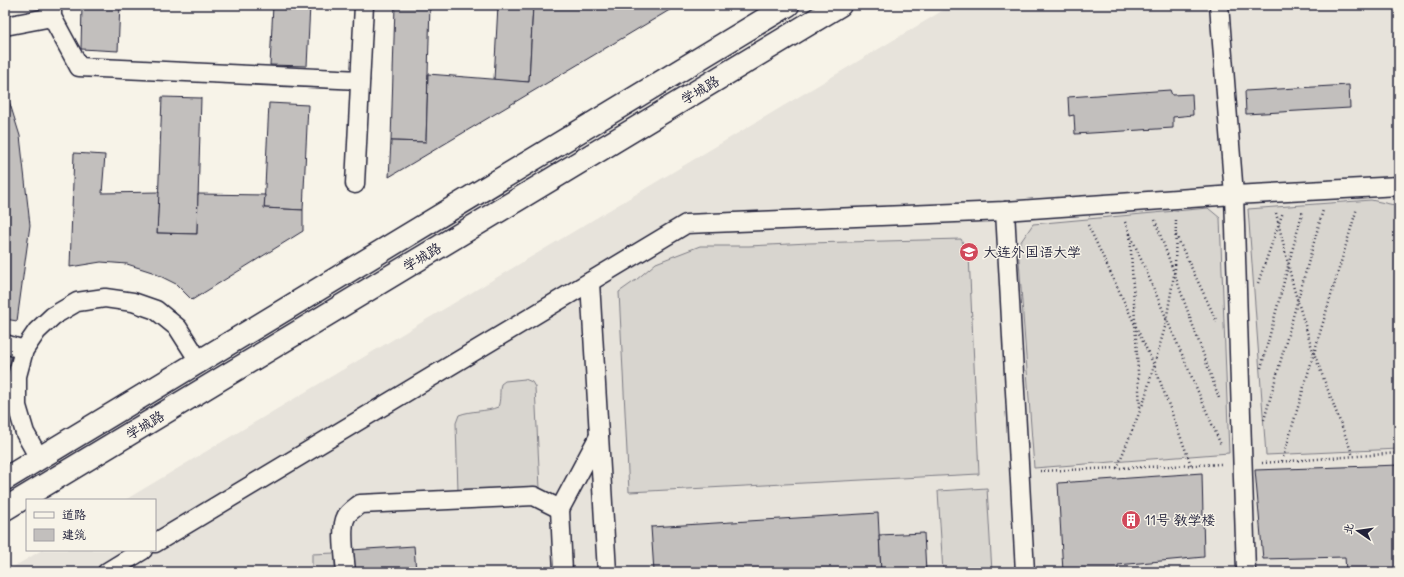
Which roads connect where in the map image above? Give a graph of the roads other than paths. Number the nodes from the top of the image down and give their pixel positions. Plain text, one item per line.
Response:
1 (364, 5) edge
2 (788, 5) edge
3 (840, 5) edge
4 (1219, 5) edge
5 (52, 11) edge
6 (5, 26) edge
7 (360, 80) junction
8 (355, 184) dead end
9 (1399, 186) edge
10 (1234, 195) junction
11 (1005, 211) junction
12 (590, 282) junction
13 (5, 344) edge
14 (24, 350) junction
15 (199, 361) junction
16 (599, 436) junction
17 (39, 458) junction
18 (5, 479) edge
19 (5, 509) edge
20 (560, 509) junction
21 (156, 542) edge
22 (142, 551) edge
23 (107, 572) edge
24 (346, 572) edge
25 (563, 572) edge
26 (607, 572) edge
27 (1025, 572) edge
28 (1246, 572) edge

1 - 7 street
2 - 15 main road, 学城路
3 - 19 main road, 学城路
4 - 10 street
5 - 6 street
5 - 7 street
7 - 8 street
9 - 10 street
10 - 11 street
10 - 28 street
11 - 12 street
11 - 27 street
12 - 16 street
12 - 21 street
13 - 14 street
14 - 15 street
14 - 17 street
15 - 17 main road, 学城路
16 - 20 street
16 - 26 street
17 - 18 main road, 学城路
20 - 24 street
20 - 25 street
22 - 23 street

